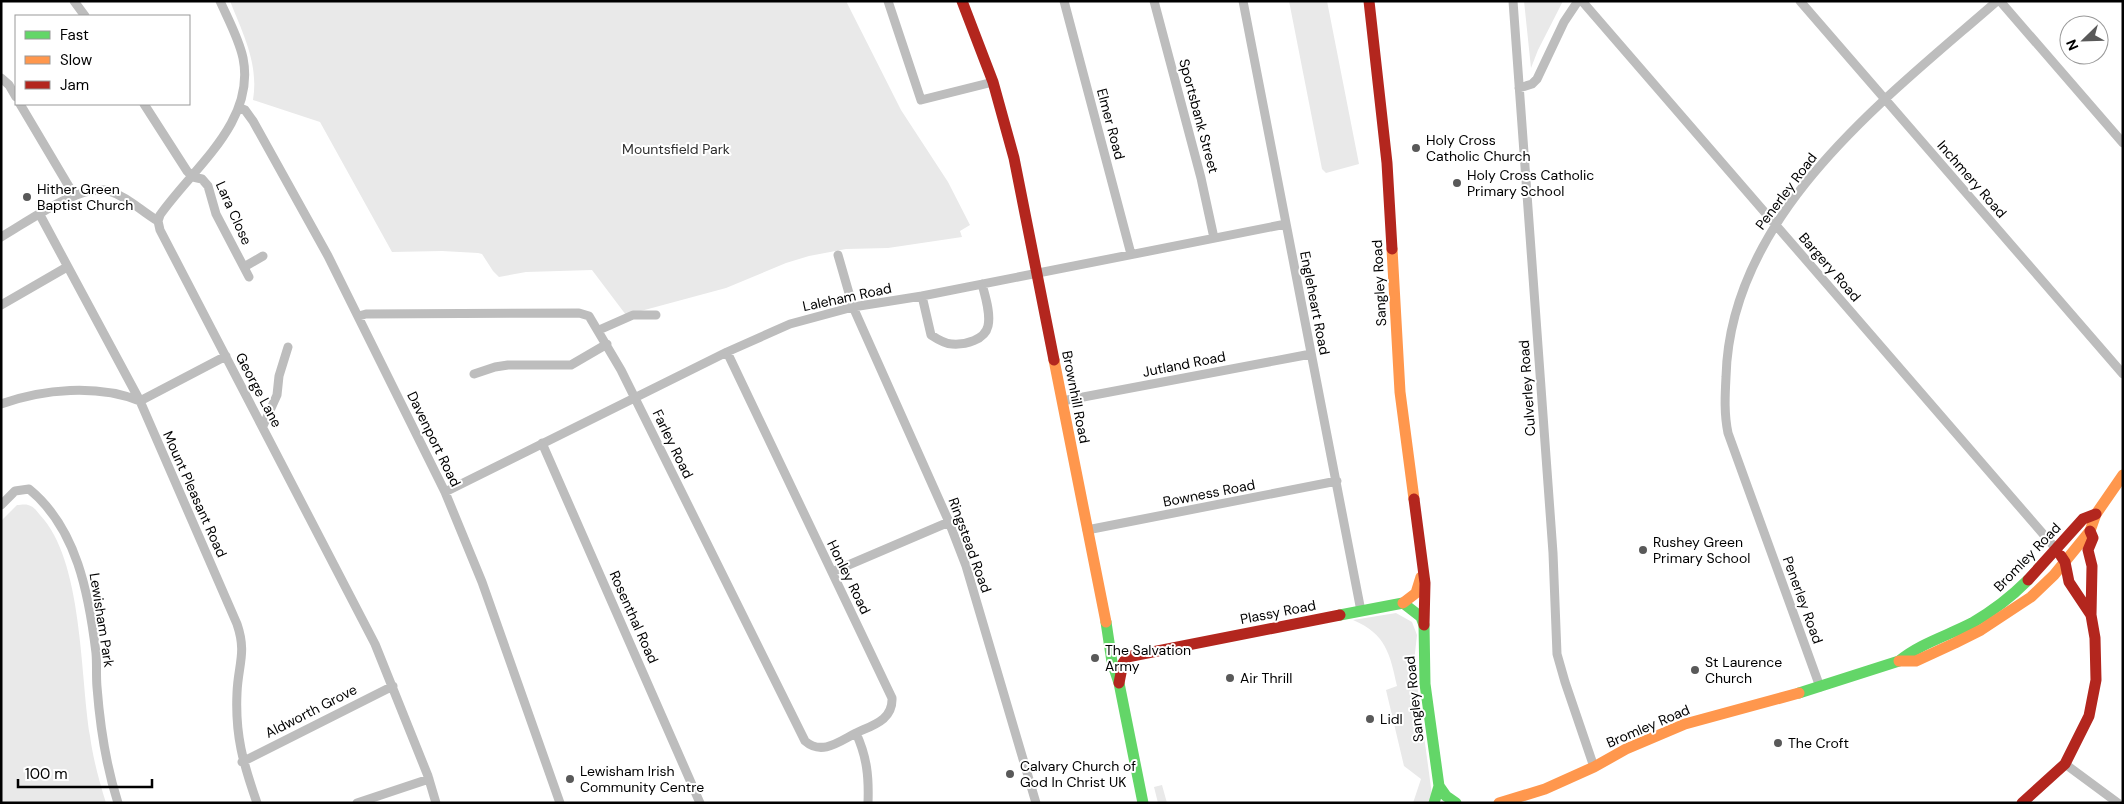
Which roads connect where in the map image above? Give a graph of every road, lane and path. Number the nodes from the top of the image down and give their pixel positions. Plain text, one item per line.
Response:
1 (74, 1) edge
2 (220, 1) edge
3 (888, 1) edge
4 (962, 1) edge
5 (1064, 1) edge
6 (1154, 1) edge
7 (1243, 1) edge
8 (1369, 1) edge
9 (1513, 1) edge
10 (1578, 1) edge
11 (1582, 1) edge
12 (1800, 1) edge
13 (1998, 1) edge
14 (84, 15) edge
15 (1, 78) edge
16 (993, 82) junction
17 (1519, 88) junction
18 (15, 95) edge
19 (1884, 99) junction
20 (21, 105) edge
21 (145, 105) edge
22 (240, 108) junction
23 (2123, 144) edge
24 (193, 177) junction
25 (74, 195) junction
26 (40, 215) junction
27 (158, 221) junction
28 (1286, 224) junction
29 (1775, 224) junction
30 (1, 237) edge
31 (1214, 238) junction
32 (838, 254) dead end
33 (1131, 254) junction
34 (263, 256) dead end
35 (67, 267) junction
36 (244, 267) junction
37 (1037, 273) junction
38 (249, 277) dead end
39 (982, 284) junction
40 (922, 296) junction
41 (1, 305) edge
42 (853, 307) junction
43 (656, 315) dead end
44 (359, 316) junction
45 (599, 330) junction
46 (607, 344) junction
47 (288, 347) dead end
48 (727, 352) junction
49 (1311, 354) junction
50 (226, 356) junction
51 (474, 374) dead end
52 (2123, 374) edge
53 (635, 398) junction
54 (140, 401) junction
55 (1062, 401) junction
56 (1, 404) edge
57 (263, 426) junction
58 (542, 443) junction
59 (2123, 474) edge
60 (1337, 481) junction
61 (445, 492) junction
62 (1, 505) edge
63 (2096, 514) junction
64 (949, 522) junction
65 (1087, 530) junction
66 (2090, 531) junction
67 (2057, 550) junction
68 (1422, 562) junction
69 (2065, 562) junction
70 (832, 572) junction
71 (2054, 575) junction
72 (2068, 582) junction
73 (2091, 586) junction
74 (2076, 592) junction
75 (1403, 603) junction
76 (1361, 611) junction
77 (2091, 615) junction
78 (1424, 625) junction
79 (1110, 640) junction
80 (1127, 657) junction
81 (1899, 661) junction
82 (1119, 683) junction
83 (393, 686) junction
84 (1820, 686) junction
85 (856, 733) junction
86 (242, 762) junction
87 (2065, 764) junction
88 (1594, 767) junction
89 (429, 779) junction
90 (1439, 786) junction
91 (118, 803) edge
92 (257, 803) edge
93 (357, 803) edge
94 (436, 803) edge
95 (560, 803) edge
96 (700, 803) edge
97 (868, 803) edge
98 (1036, 803) edge
99 (1143, 803) edge
100 (1434, 803) edge
101 (1456, 803) edge
102 (1499, 803) edge
103 (2022, 803) edge
104 (2118, 803) edge

1 - 14 street
2 - 22 street
3 - 16 street
4 - 16 main road, Brownhill Road
5 - 33 street, Elmer Road
6 - 31 street, Sportsbank Street
7 - 28 street, Engleheart Road
8 - 68 main road, Sangley Road
9 - 17 street, Culverley Road
10 - 17 street
11 - 29 street, Bargery Road
12 - 19 street, Inchmery Road
13 - 19 street, Penerley Road
13 - 23 street
15 - 18 street
16 - 37 main road, Brownhill Road
17 - 88 street, Culverley Road
19 - 29 street, Penerley Road
19 - 52 street, Inchmery Road
20 - 25 street
21 - 24 street, Lara Close
22 - 24 street
22 - 44 street, Davenport Road
24 - 27 street
24 - 36 street, Lara Close
25 - 26 street
25 - 27 street
26 - 30 street
26 - 35 street, Mount Pleasant Road
27 - 50 street, George Lane
28 - 31 street, Laleham Road
28 - 49 street, Engleheart Road
29 - 67 street, Bargery Road
29 - 84 street, Penerley Road
31 - 33 street, Laleham Road
32 - 42 street, Ringstead Road
33 - 37 street, Laleham Road
34 - 36 street, Lara Close
35 - 41 street
35 - 54 street, Mount Pleasant Road
36 - 38 street, Lara Close
37 - 39 street, Laleham Road
37 - 55 main road, Brownhill Road
39 - 40 street, Laleham Road
39 - 40 street
40 - 42 street, Laleham Road
42 - 48 street, Laleham Road
42 - 64 street, Ringstead Road
43 - 45 street
44 - 45 street, Farley Road
44 - 61 street, Davenport Road
45 - 46 street, Farley Road
46 - 51 street
46 - 53 street, Farley Road
47 - 57 street
48 - 53 street, Laleham Road
48 - 70 street, Honley Road
49 - 55 street, Jutland Road
49 - 60 street, Engleheart Road
50 - 54 street
50 - 57 street, George Lane
53 - 58 street, Laleham Road
53 - 85 street, Farley Road
54 - 56 street
54 - 86 street, Mount Pleasant Road
55 - 65 main road, Brownhill Road
57 - 83 street, George Lane
58 - 61 street, Laleham Road
58 - 96 street, Rosenthal Road
59 - 63 main road, Bromley Road
60 - 65 street, Bowness Road
60 - 76 street, Engleheart Road
61 - 95 street, Davenport Road
62 - 91 street, Lewisham Park
63 - 66 main road, Bromley Road
63 - 67 main road, Bromley Road
64 - 70 street
64 - 98 street, Ringstead Road
65 - 79 main road, Brownhill Road
66 - 69 main road, Bromley Road
66 - 73 main road
67 - 69 main road
67 - 81 main road, Bromley Road
68 - 75 main road, Sangley Road
68 - 78 main road, Sangley Road
69 - 71 main road, Bromley Road
69 - 72 main road
70 - 85 street, Honley Road
71 - 72 main road
71 - 81 main road, Bromley Road
72 - 74 main road
73 - 74 street
73 - 77 main road
74 - 77 main road
75 - 76 main road, Plassy Road
75 - 78 main road
76 - 80 main road, Plassy Road
77 - 87 main road
78 - 90 main road, Sangley Road
79 - 80 main road
79 - 82 main road, Brownhill Road
80 - 82 main road
81 - 84 main road, Bromley Road
82 - 99 main road, Brownhill Road
83 - 86 street, Aldworth Grove
83 - 89 street, George Lane
84 - 88 main road, Bromley Road
85 - 97 street
86 - 92 street, Mount Pleasant Road
87 - 103 main road
87 - 104 street
88 - 102 main road, Bromley Road
89 - 93 street
89 - 94 street, George Lane
90 - 100 main road, Sangley Road
90 - 101 main road

